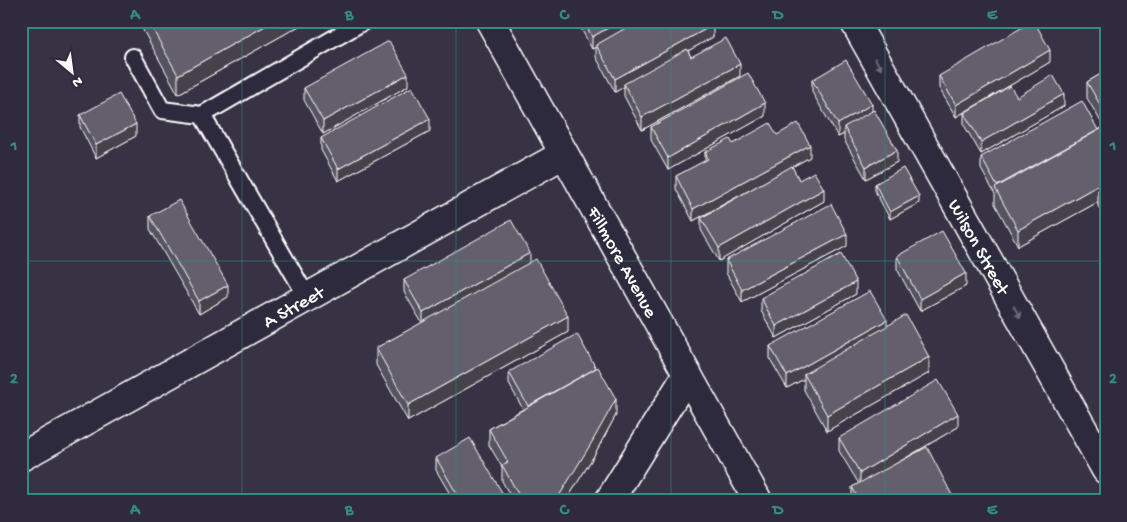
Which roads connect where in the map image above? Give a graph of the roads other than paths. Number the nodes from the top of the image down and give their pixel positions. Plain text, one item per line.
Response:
1 (364, 21) edge
2 (490, 21) edge
3 (854, 21) edge
4 (133, 57) dead end
5 (202, 116) junction
6 (564, 154) junction
7 (307, 297) junction
8 (687, 375) junction
9 (21, 457) edge
10 (1106, 470) edge
11 (609, 501) edge
12 (758, 501) edge

1 - 5 lane
2 - 6 street, Fillmore Avenue
3 -> 10 street, Wilson Street
4 - 5 lane
5 - 7 lane
6 - 7 street, A Street
6 - 8 street, Fillmore Avenue
7 - 9 street, A Street
8 - 11 street
8 - 12 street, Fillmore Avenue

